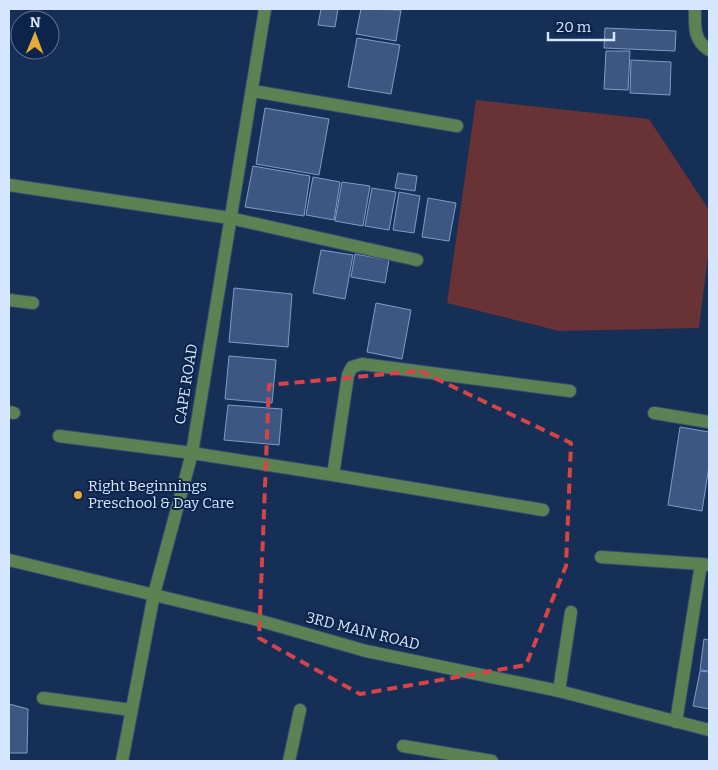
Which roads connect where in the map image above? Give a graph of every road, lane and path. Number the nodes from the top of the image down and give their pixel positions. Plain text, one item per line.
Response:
1 (266, 9) edge
2 (696, 9) edge
3 (709, 50) edge
4 (253, 91) junction
5 (457, 126) dead end
6 (9, 185) edge
7 (230, 218) junction
8 (417, 260) dead end
9 (9, 300) edge
10 (33, 303) dead end
11 (570, 391) dead end
12 (654, 413) dead end
13 (709, 422) edge
14 (59, 436) dead end
15 (192, 453) junction
16 (333, 474) junction
17 (543, 510) dead end
18 (601, 557) dead end
19 (9, 560) edge
20 (705, 565) edge
21 (154, 594) junction
22 (571, 612) dead end
23 (559, 690) junction
24 (43, 698) dead end
25 (131, 710) junction
26 (300, 710) dead end
27 (676, 722) junction
28 (709, 730) edge
29 (403, 746) dead end
30 (122, 761) edge
31 (289, 761) edge
32 (492, 761) edge

1 - 4 street, CAPE ROAD
2 - 3 street
4 - 5 street
4 - 7 street, CAPE ROAD
6 - 7 street
7 - 8 street
7 - 15 street, CAPE ROAD
9 - 10 street
11 - 16 street
12 - 13 street
14 - 15 street
15 - 16 street
15 - 21 street, CAPE ROAD
16 - 17 street
18 - 20 street
19 - 21 street, 3RD MAIN ROAD
20 - 27 street
21 - 23 street, 3RD MAIN ROAD
21 - 25 street, CAPE ROAD
22 - 23 street
23 - 27 street, 3RD MAIN ROAD
24 - 25 street
25 - 30 street, CAPE ROAD
26 - 31 street
27 - 28 street, 3RD MAIN ROAD
29 - 32 street

